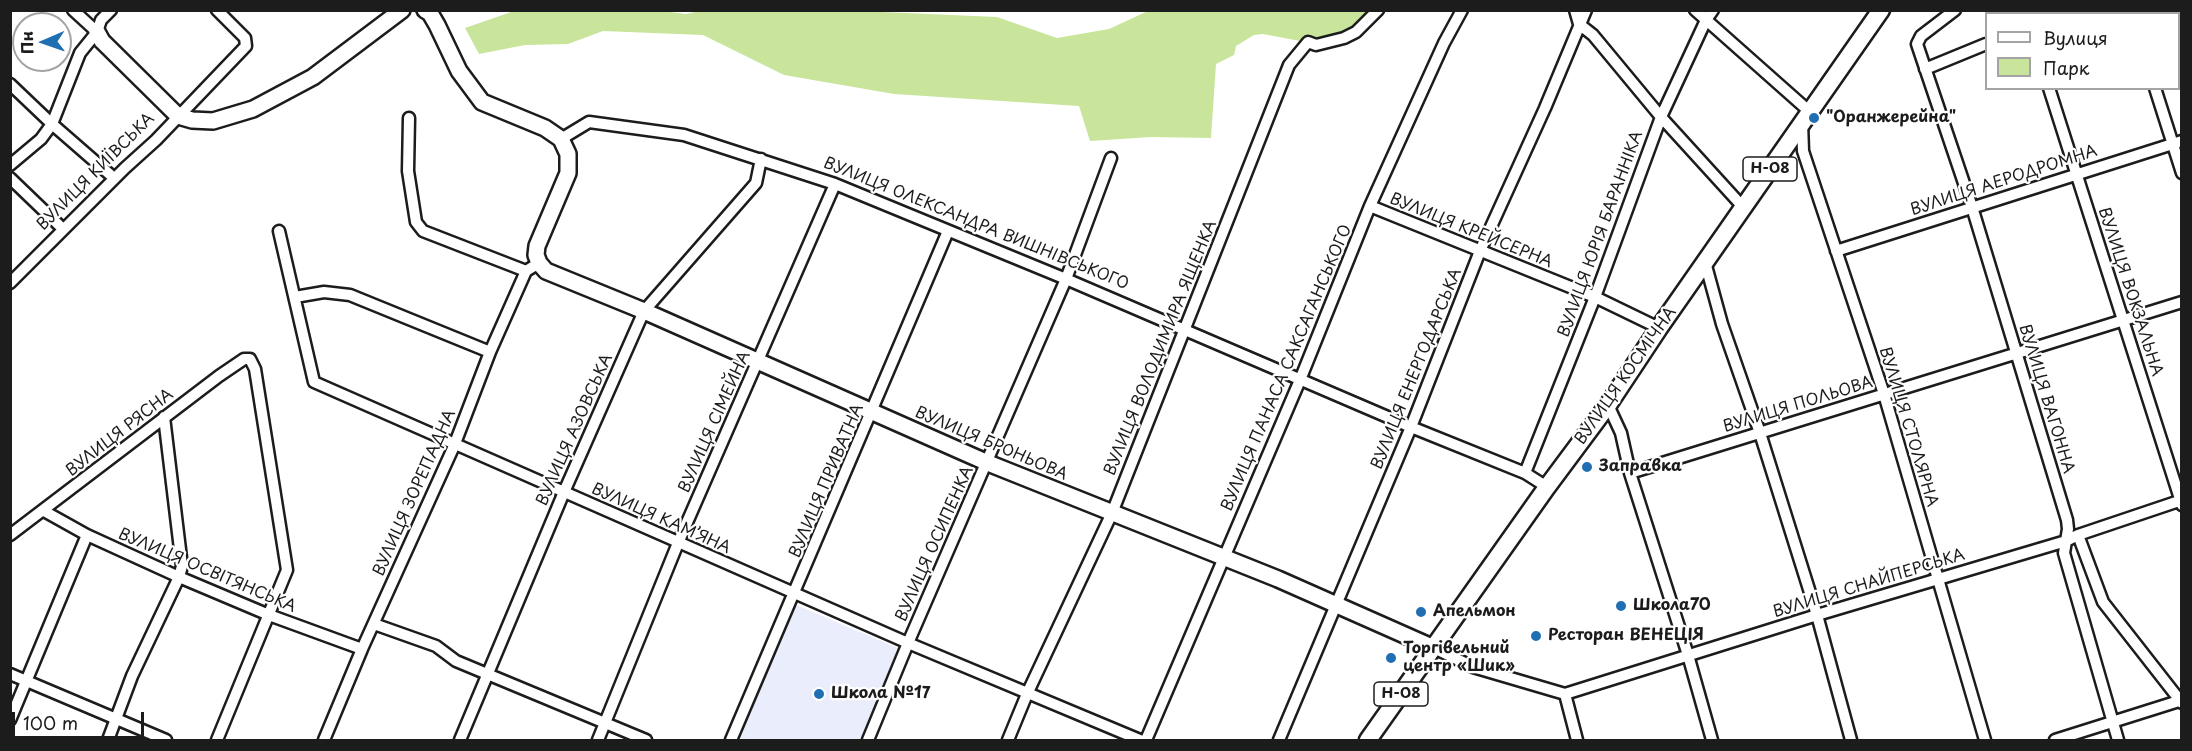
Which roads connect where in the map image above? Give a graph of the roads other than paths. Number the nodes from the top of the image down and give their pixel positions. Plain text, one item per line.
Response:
1 (73, 10) edge
2 (111, 10) edge
3 (217, 10) edge
4 (402, 10) edge
5 (425, 10) edge
6 (1378, 10) edge
7 (1462, 10) edge
8 (1575, 10) edge
9 (1586, 10) edge
10 (1695, 10) edge
11 (1881, 10) edge
12 (1955, 10) edge
13 (1709, 15) edge
14 (1579, 24) junction
15 (97, 32) junction
16 (1985, 44) edge
17 (1925, 69) junction
18 (10, 84) edge
19 (2050, 90) edge
20 (2156, 90) edge
21 (178, 116) junction
22 (1661, 117) junction
23 (409, 118) dead end
24 (1806, 118) junction
25 (52, 124) junction
26 (561, 139) junction
27 (2177, 142) edge
28 (1111, 158) dead end
29 (761, 159) junction
30 (10, 165) edge
31 (2181, 173) edge
32 (2077, 174) junction
33 (10, 178) edge
34 (114, 178) junction
35 (835, 184) junction
36 (1370, 206) junction
37 (1743, 207) junction
38 (1972, 207) junction
39 (63, 229) junction
40 (279, 231) dead end
41 (948, 231) junction
42 (1479, 251) junction
43 (1836, 251) junction
44 (1705, 262) junction
45 (532, 267) junction
46 (1066, 279) junction
47 (10, 283) edge
48 (295, 297) junction
49 (1595, 297) junction
50 (2181, 302) edge
51 (644, 311) junction
52 (2124, 320) junction
53 (1659, 328) junction
54 (1184, 332) junction
55 (490, 352) junction
56 (2016, 353) junction
57 (758, 361) junction
58 (1300, 380) junction
59 (1884, 394) junction
60 (1608, 405) junction
61 (872, 413) junction
62 (164, 417) junction
63 (1411, 427) junction
64 (1760, 433) junction
65 (454, 446) junction
66 (988, 463) junction
67 (1525, 473) junction
68 (1630, 473) junction
69 (1548, 487) junction
70 (564, 492) junction
71 (2181, 502) edge
72 (44, 511) junction
73 (1112, 513) junction
74 (10, 535) edge
75 (87, 535) junction
76 (2078, 535) junction
77 (2066, 541) junction
78 (678, 543) junction
79 (1224, 558) junction
80 (179, 577) junction
81 (1938, 579) junction
82 (795, 594) junction
83 (1337, 604) junction
84 (269, 615) junction
85 (1817, 615) junction
86 (374, 624) junction
87 (908, 643) junction
88 (1434, 648) junction
89 (362, 649) junction
90 (1688, 655) junction
91 (10, 674) edge
92 (489, 674) junction
93 (26, 681) junction
94 (1027, 694) junction
95 (1564, 694) junction
96 (2181, 701) edge
97 (117, 719) junction
98 (10, 720) edge
99 (2112, 722) junction
100 (605, 724) junction
101 (108, 741) edge
102 (166, 741) edge
103 (217, 741) edge
104 (324, 741) edge
105 (460, 741) edge
106 (598, 741) edge
107 (646, 741) edge
108 (731, 741) edge
109 (868, 741) edge
110 (1008, 741) edge
111 (1140, 741) edge
112 (1146, 741) edge
113 (1279, 741) edge
114 (1368, 741) edge
115 (1577, 741) edge
116 (1712, 741) edge
117 (1851, 741) edge
118 (1985, 741) edge
119 (2055, 741) edge
120 (2118, 741) edge

1 - 15 street
2 - 15 street
3 - 21 street
4 - 21 street, ВУЛИЦЯ КИЇВСЬКА
5 - 26 street
6 - 54 street, ВУЛИЦЯ ВОЛОДИМИРА ЯЩЕНКА
7 - 36 street, ВУЛИЦЯ ПАНАСА САКСАГАНСЬКОГО
8 - 14 street
9 - 14 street, ВУЛИЦЯ ЕНЕРГОДАРСЬКА
10 - 13 street
11 - 24 main road, ВУЛИЦЯ КОСМІЧНА / Н-08
12 - 17 street, ВУЛИЦЯ ВАГОННА
13 - 22 street, ВУЛИЦЯ ЮРІЯ БАРАННІКА
13 - 24 street
14 - 22 street
14 - 42 street, ВУЛИЦЯ ЕНЕРГОДАРСЬКА
15 - 21 street
15 - 25 street
16 - 17 street
17 - 38 street, ВУЛИЦЯ ВАГОННА
18 - 25 street
19 - 32 street, ВУЛИЦЯ ВОКЗАЛЬНА
20 - 27 street
21 - 34 street, ВУЛИЦЯ КИЇВСЬКА
22 - 37 street
22 - 49 street, ВУЛИЦЯ ЮРІЯ БАРАННІКА
23 - 45 street, ВУЛИЦЯ БРОНЬОВА
24 - 37 main road, ВУЛИЦЯ КОСМІЧНА / Н-08
24 - 43 street, ВУЛИЦЯ СТОЛЯРНА
25 - 30 street
25 - 34 street
26 - 29 street, ВУЛИЦЯ ОЛЕКСАНДРА ВИШНІВСЬКОГО
26 - 45 street
27 - 31 street
27 - 32 street, ВУЛИЦЯ АЕРОДРОМНА
28 - 46 street, ВУЛИЦЯ ОСИПЕНКА
29 - 35 street, ВУЛИЦЯ ОЛЕКСАНДРА ВИШНІВСЬКОГО
29 - 51 street, ВУЛИЦЯ АЗОВСЬКА
32 - 38 street, ВУЛИЦЯ АЕРОДРОМНА
32 - 52 street, ВУЛИЦЯ ВОКЗАЛЬНА
33 - 39 street
34 - 39 street, ВУЛИЦЯ КИЇВСЬКА
35 - 41 street, ВУЛИЦЯ ОЛЕКСАНДРА ВИШНІВСЬКОГО
35 - 57 street, ВУЛИЦЯ СІМЕЙНА
36 - 42 street, ВУЛИЦЯ КРЕЙСЕРНА
36 - 58 street, ВУЛИЦЯ ПАНАСА САКСАГАНСЬКОГО
37 - 44 main road, ВУЛИЦЯ КОСМІЧНА / Н-08
38 - 43 street, ВУЛИЦЯ АЕРОДРОМНА
38 - 56 street, ВУЛИЦЯ ВАГОННА
39 - 47 street, ВУЛИЦЯ КИЇВСЬКА
40 - 48 street, ВУЛИЦЯ КАМ’ЯНА
41 - 46 street, ВУЛИЦЯ ОЛЕКСАНДРА ВИШНІВСЬКОГО
41 - 61 street, ВУЛИЦЯ ПРИВАТНА
42 - 49 street, ВУЛИЦЯ КРЕЙСЕРНА
42 - 63 street, ВУЛИЦЯ ЕНЕРГОДАРСЬКА
43 - 59 street, ВУЛИЦЯ СТОЛЯРНА
44 - 53 main road, ВУЛИЦЯ КОСМІЧНА / Н-08
44 - 64 street
45 - 51 street, ВУЛИЦЯ БРОНЬОВА
45 - 55 street, ВУЛИЦЯ ЗОРЕПАДНА
46 - 54 street, ВУЛИЦЯ ОЛЕКСАНДРА ВИШНІВСЬКОГО
46 - 66 street, ВУЛИЦЯ ОСИПЕНКА
48 - 55 street
48 - 65 street, ВУЛИЦЯ КАМ’ЯНА
49 - 53 street, ВУЛИЦЯ КРЕЙСЕРНА
49 - 67 street, ВУЛИЦЯ ЮРІЯ БАРАННІКА
50 - 52 street, ВУЛИЦЯ ПОЛЬОВА
51 - 57 street, ВУЛИЦЯ БРОНЬОВА
51 - 70 street, ВУЛИЦЯ АЗОВСЬКА
52 - 56 street, ВУЛИЦЯ ПОЛЬОВА
52 - 71 street, ВУЛИЦЯ ВОКЗАЛЬНА
53 - 60 main road, ВУЛИЦЯ КОСМІЧНА / Н-08
54 - 58 street, ВУЛИЦЯ ОЛЕКСАНДРА ВИШНІВСЬКОГО
54 - 73 street, ВУЛИЦЯ ВОЛОДИМИРА ЯЩЕНКА
55 - 65 street, ВУЛИЦЯ ЗОРЕПАДНА
56 - 59 street, ВУЛИЦЯ ПОЛЬОВА
56 - 77 street, ВУЛИЦЯ ВАГОННА
57 - 61 street, ВУЛИЦЯ БРОНЬОВА
57 - 78 street, ВУЛИЦЯ СІМЕЙНА
58 - 63 street, ВУЛИЦЯ ОЛЕКСАНДРА ВИШНІВСЬКОГО
58 - 79 street, ВУЛИЦЯ ПАНАСА САКСАГАНСЬКОГО
59 - 64 street, ВУЛИЦЯ ПОЛЬОВА
59 - 81 street, ВУЛИЦЯ СТОЛЯРНА
60 - 68 street
60 - 69 main road, ВУЛИЦЯ КОСМІЧНА / Н-08
61 - 66 street, ВУЛИЦЯ БРОНЬОВА
61 - 82 street, ВУЛИЦЯ ПРИВАТНА
62 - 72 street, ВУЛИЦЯ РЯСНА
62 - 80 street
62 - 84 street, ВУЛИЦЯ РЯСНА
63 - 67 street, ВУЛИЦЯ ОЛЕКСАНДРА ВИШНІВСЬКОГО
63 - 83 street, ВУЛИЦЯ ЕНЕРГОДАРСЬКА
64 - 68 street, ВУЛИЦЯ ПОЛЬОВА
64 - 85 street
65 - 70 street, ВУЛИЦЯ КАМ’ЯНА
65 - 86 street, ВУЛИЦЯ ЗОРЕПАДНА
66 - 73 street, ВУЛИЦЯ БРОНЬОВА
66 - 87 street, ВУЛИЦЯ ОСИПЕНКА
67 - 69 street, ВУЛИЦЯ ОЛЕКСАНДРА ВИШНІВСЬКОГО
68 - 90 street
69 - 88 main road, ВУЛИЦЯ КОСМІЧНА / Н-08
70 - 78 street, ВУЛИЦЯ КАМ’ЯНА
70 - 92 street, ВУЛИЦЯ АЗОВСЬКА
71 - 76 street, ВУЛИЦЯ СНАЙПЕРСЬКА
72 - 74 street, ВУЛИЦЯ РЯСНА
72 - 75 street, ВУЛИЦЯ ОСВІТЯНСЬКА
73 - 79 street, ВУЛИЦЯ БРОНЬОВА
73 - 94 street, ВУЛИЦЯ ВОЛОДИМИРА ЯЩЕНКА
75 - 80 street, ВУЛИЦЯ ОСВІТЯНСЬКА
75 - 93 street
76 - 77 street, ВУЛИЦЯ СНАЙПЕРСЬКА
76 - 96 street
77 - 81 street, ВУЛИЦЯ СНАЙПЕРСЬКА
77 - 99 street, ВУЛИЦЯ ВАГОННА
78 - 82 street, ВУЛИЦЯ КАМ’ЯНА
78 - 100 street, ВУЛИЦЯ СІМЕЙНА
79 - 83 street, ВУЛИЦЯ БРОНЬОВА
79 - 112 street, ВУЛИЦЯ ПАНАСА САКСАГАНСЬКОГО
80 - 84 street, ВУЛИЦЯ ОСВІТЯНСЬКА
80 - 97 street
81 - 85 street, ВУЛИЦЯ СНАЙПЕРСЬКА
81 - 118 street, ВУЛИЦЯ СТОЛЯРНА
82 - 87 street, ВУЛИЦЯ КАМ’ЯНА
82 - 108 street, ВУЛИЦЯ ПРИВАТНА
83 - 88 street, ВУЛИЦЯ БРОНЬОВА
83 - 113 street, ВУЛИЦЯ ЕНЕРГОДАРСЬКА
84 - 89 street, ВУЛИЦЯ ОСВІТЯНСЬКА
84 - 103 street
85 - 90 street, ВУЛИЦЯ СНАЙПЕРСЬКА
85 - 117 street
86 - 89 street, ВУЛИЦЯ ЗОРЕПАДНА
86 - 92 street
87 - 94 street, ВУЛИЦЯ КАМ’ЯНА
87 - 109 street, ВУЛИЦЯ ОСИПЕНКА
88 - 95 street
88 - 114 main road, ВУЛИЦЯ КОСМІЧНА / Н-08
89 - 104 street, ВУЛИЦЯ ЗОРЕПАДНА
90 - 95 street, ВУЛИЦЯ СНАЙПЕРСЬКА
90 - 116 street
91 - 93 street
92 - 100 street
92 - 105 street, ВУЛИЦЯ АЗОВСЬКА
93 - 97 street
93 - 98 street
94 - 110 street, ВУЛИЦЯ ВОЛОДИМИРА ЯЩЕНКА
94 - 111 street, ВУЛИЦЯ КАМ’ЯНА
95 - 115 street
96 - 99 street
97 - 101 street
97 - 102 street
99 - 119 street
99 - 120 street, ВУЛИЦЯ ВАГОННА
100 - 106 street, ВУЛИЦЯ СІМЕЙНА
100 - 107 street

